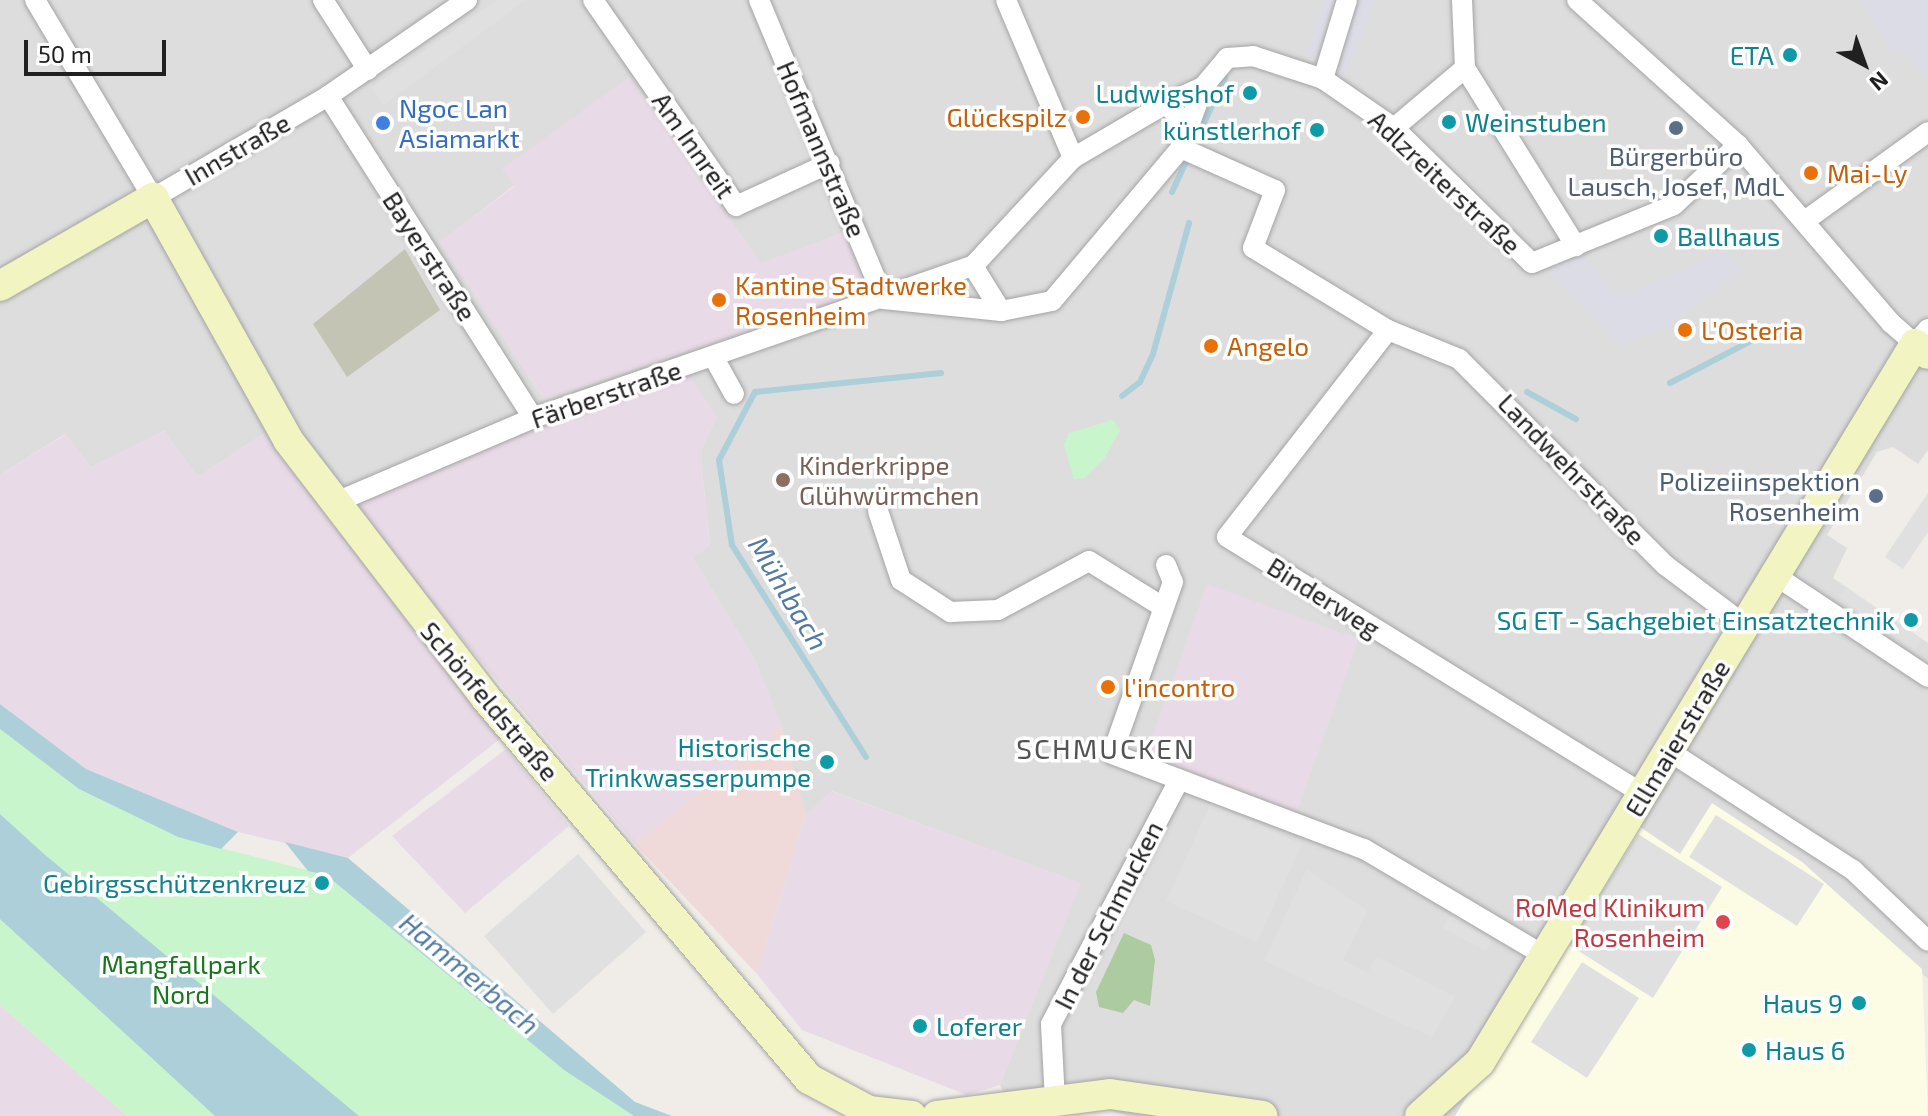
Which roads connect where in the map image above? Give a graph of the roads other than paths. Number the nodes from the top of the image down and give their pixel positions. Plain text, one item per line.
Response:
1 (35, 0) edge
2 (323, 0) edge
3 (467, 0) edge
4 (593, 0) edge
5 (759, 0) edge
6 (1006, 0) edge
7 (1347, 0) edge
8 (1462, 0) edge
9 (1577, 0) edge
10 (1227, 58) joint
11 (1465, 68) junction
12 (368, 70) junction
13 (1323, 79) junction
14 (1203, 87) junction
15 (328, 96) junction
16 (1165, 104) junction
17 (1394, 128) junction
18 (1928, 132) edge
19 (1738, 145) junction
20 (1191, 153) junction
21 (1073, 158) junction
22 (830, 163) junction
23 (153, 198) junction
24 (1806, 220) junction
25 (1576, 246) junction
26 (973, 266) junction
27 (0, 286) edge
28 (884, 299) junction
29 (1001, 311) junction
30 (1388, 330) junction
31 (1924, 342) edge
32 (714, 358) junction
33 (734, 394) dead end
34 (533, 418) junction
35 (334, 503) junction
36 (878, 511) dead end
37 (1166, 565) dead end
38 (1776, 576) junction
39 (1163, 607) junction
40 (1746, 626) junction
41 (1928, 677) edge
42 (1669, 751) junction
43 (1179, 780) junction
44 (1643, 794) junction
45 (1928, 941) edge
46 (1545, 956) junction
47 (1055, 1101) junction
48 (912, 1116) edge
49 (937, 1116) edge
50 (1262, 1116) edge
51 (1420, 1116) edge

1 - 23 street
2 - 12 street
3 - 12 street, Innstraße
4 - 22 street, Am Innreit
5 - 22 street, Hofmannstraße
6 - 21 street
7 - 13 street
8 - 11 street
9 - 19 street
10 - 13 street, Adlzreiterstraße
10 - 14 street, Färberstraße
11 - 17 street
11 - 25 street
12 - 15 street, Innstraße
13 - 17 street, Adlzreiterstraße
14 - 16 street, Färberstraße
14 - 20 street, Färberstraße
15 - 23 street, Innstraße
15 - 34 street, Bayerstraße
16 - 20 street
16 - 21 street, Färberstraße
17 - 25 street, Adlzreiterstraße
18 - 24 street
19 - 24 street
19 - 25 street, Adlzreiterstraße
20 - 29 street, Färberstraße
20 - 30 street, Landwehrstraße
21 - 26 street, Färberstraße
22 - 28 street, Hofmannstraße
23 - 27 street, Innstraße
23 - 35 street, Schönfeldstraße
24 - 31 street
26 - 28 street, Färberstraße
26 - 29 street
28 - 29 street, Färberstraße
28 - 32 street, Färberstraße
30 - 40 street, Landwehrstraße
30 - 44 street, Binderweg
31 - 38 street, Ellmaierstraße
32 - 33 street
32 - 34 street, Färberstraße
34 - 35 street, Färberstraße
35 - 48 street, Schönfeldstraße
36 - 39 street
37 - 39 street
38 - 40 street, Ellmaierstraße
38 - 41 street
39 - 43 street
40 - 42 street, Ellmaierstraße
42 - 44 street, Ellmaierstraße
42 - 45 street
43 - 46 street
43 - 47 street, In der Schmucken
44 - 46 street, Ellmaierstraße
46 - 51 street, Ellmaierstraße
47 - 49 street
47 - 50 street

